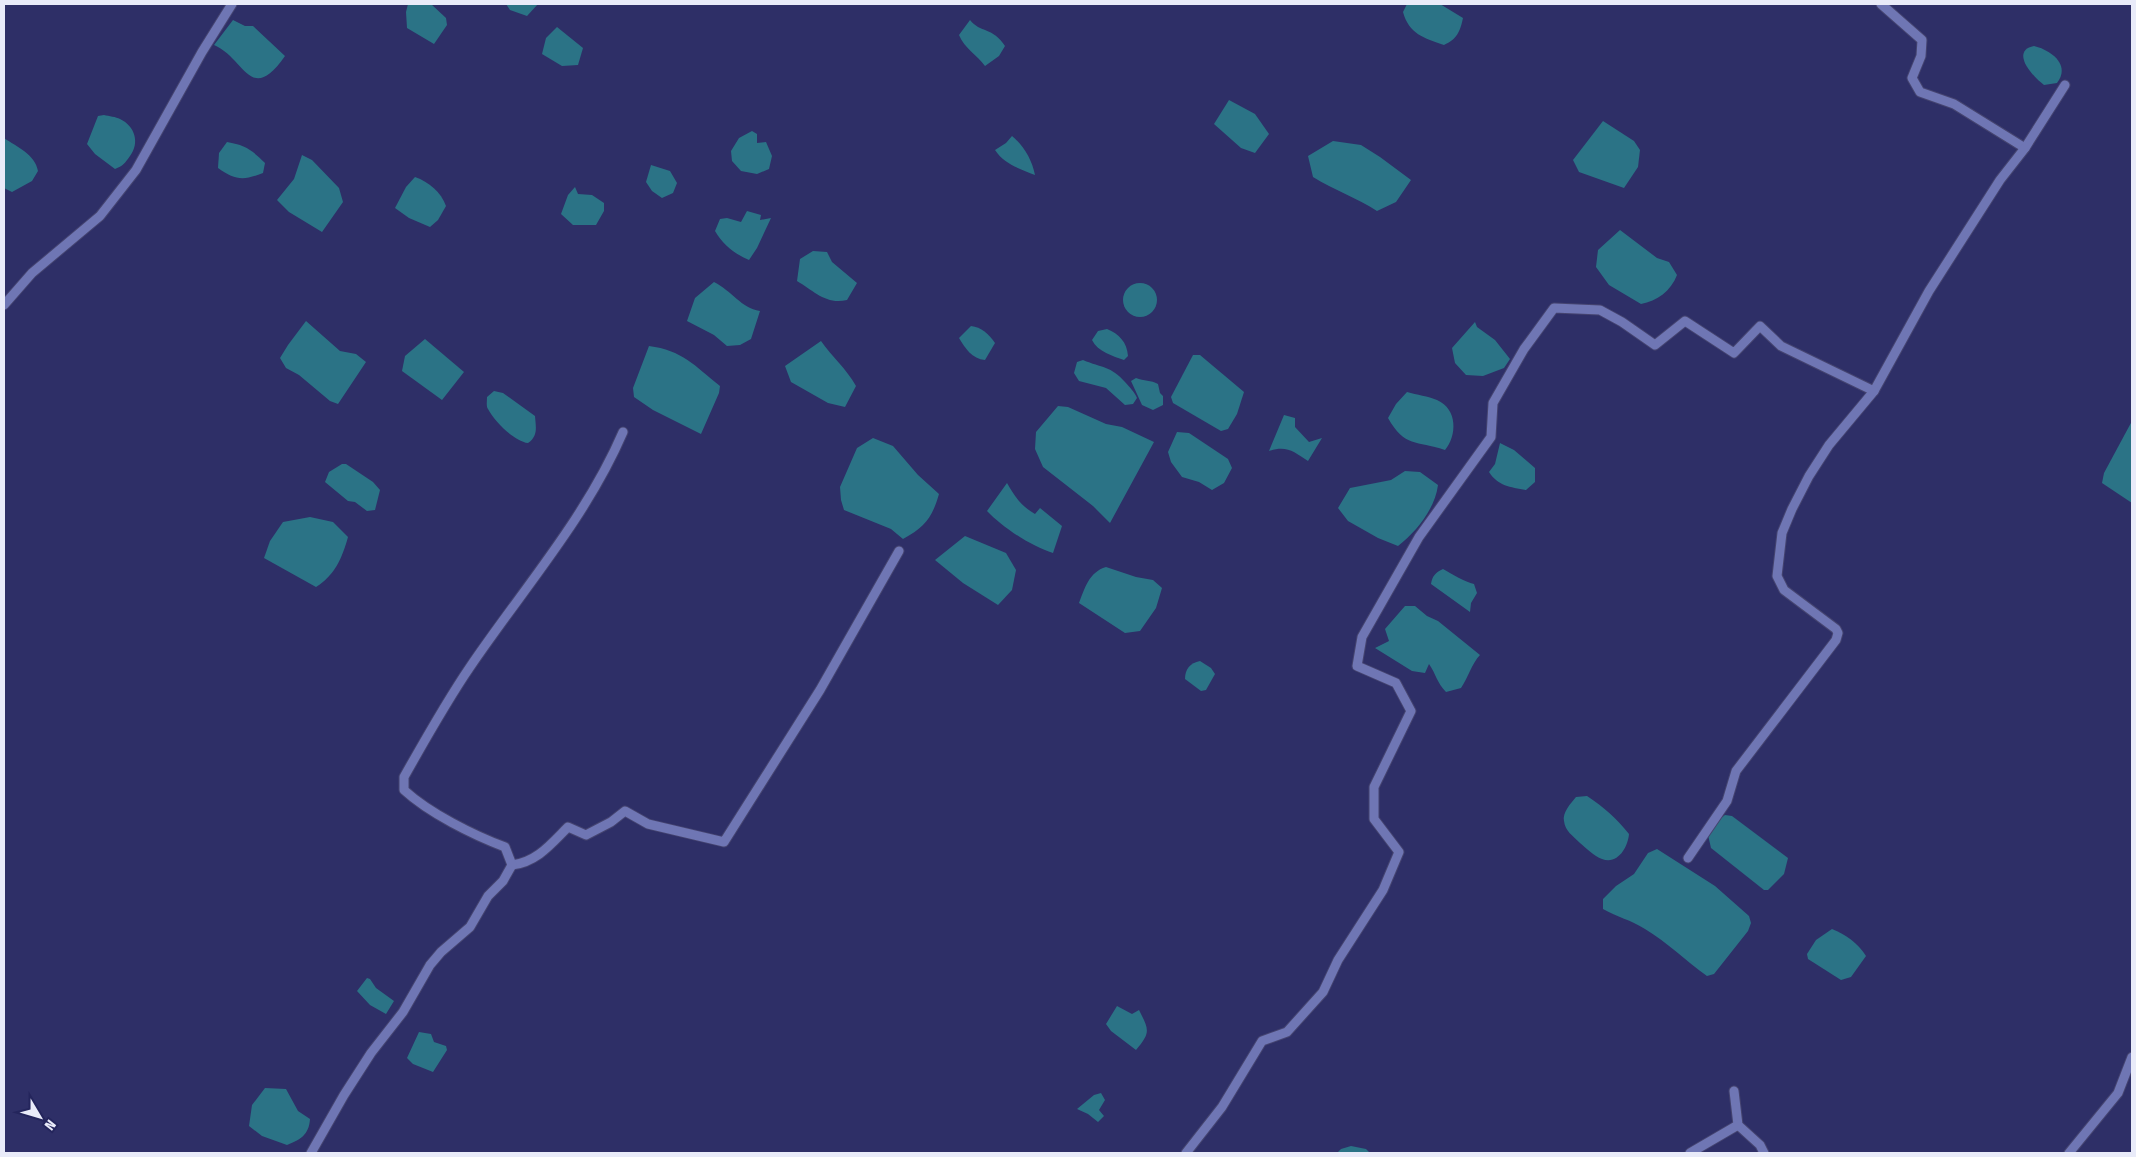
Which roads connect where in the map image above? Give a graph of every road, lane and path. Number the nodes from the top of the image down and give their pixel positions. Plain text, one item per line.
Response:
1 (232, 4) edge
2 (1881, 4) edge
3 (2065, 85) dead end
4 (2025, 148) junction
5 (4, 306) edge
6 (1874, 391) junction
7 (623, 432) dead end
8 (899, 551) dead end
9 (1688, 858) dead end
10 (512, 865) junction
11 (2132, 1057) edge
12 (1734, 1091) dead end
13 (1738, 1125) junction
14 (311, 1153) edge
15 (1186, 1153) edge
16 (1690, 1153) edge
17 (1764, 1153) edge
18 (2069, 1153) edge

1 - 5 street
2 - 4 street
3 - 4 street
4 - 6 street
6 - 9 street
6 - 15 street
7 - 10 street
8 - 10 street
10 - 14 street
11 - 18 street
12 - 13 street
13 - 16 street
13 - 17 street

